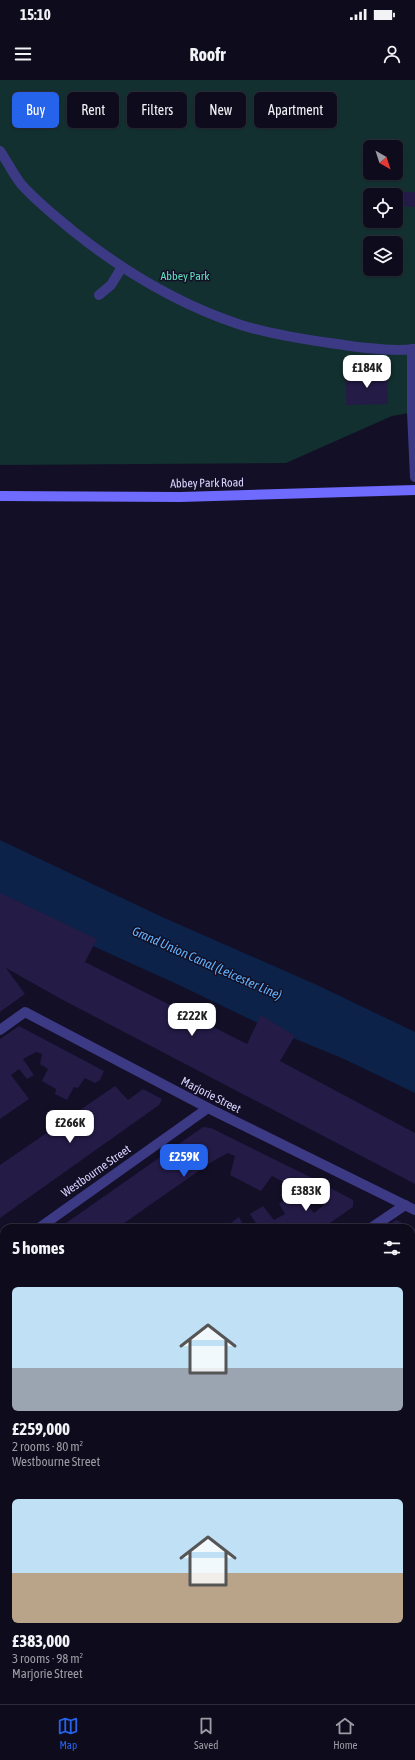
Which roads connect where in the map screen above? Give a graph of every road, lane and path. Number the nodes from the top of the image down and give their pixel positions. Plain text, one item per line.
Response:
1 (0, 151) edge
2 (122, 267) junction
3 (99, 295) dead end
4 (414, 349) edge
5 (415, 477) edge
6 (415, 490) edge
7 (0, 496) edge
8 (0, 1030) edge
9 (208, 1108) junction
10 (405, 1205) junction
11 (415, 1210) edge
12 (45, 1224) edge
13 (377, 1224) edge

1 - 2 street
2 - 3 street
2 - 4 street
4 - 5 street
6 - 7 main road, Abbey Park Road
8 - 9 street, Marjorie Street
9 - 10 street, Marjorie Street
9 - 12 street, Westbourne Street
10 - 11 street, Marjorie Street
10 - 13 street

